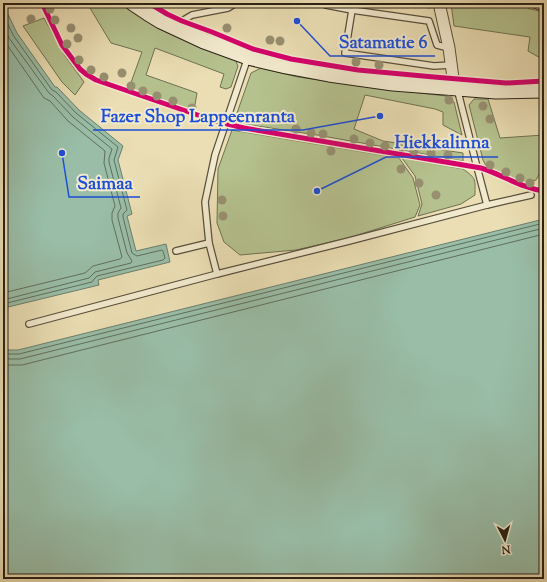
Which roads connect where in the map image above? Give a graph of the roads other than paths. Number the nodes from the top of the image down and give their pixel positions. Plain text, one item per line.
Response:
1 (133, 3) edge
2 (236, 3) edge
3 (321, 3) edge
4 (440, 3) edge
5 (530, 3) edge
6 (544, 8) edge
7 (352, 10) junction
8 (179, 29) junction
9 (449, 48) junction
10 (248, 57) junction
11 (451, 65) junction
12 (457, 88) junction
13 (544, 90) edge
14 (531, 195) dead end
15 (487, 205) junction
16 (209, 243) junction
17 (176, 251) dead end
18 (217, 274) junction
19 (29, 324) dead end

1 - 8 street
2 - 8 lane
3 - 7 lane
4 - 9 street
5 - 6 lane
7 - 9 lane
7 - 11 lane
8 - 10 street
9 - 11 street
10 - 12 street
10 - 16 lane
11 - 12 street
12 - 13 street
12 - 15 lane
14 - 15 lane
15 - 18 lane
16 - 17 lane
16 - 18 lane
18 - 19 lane

